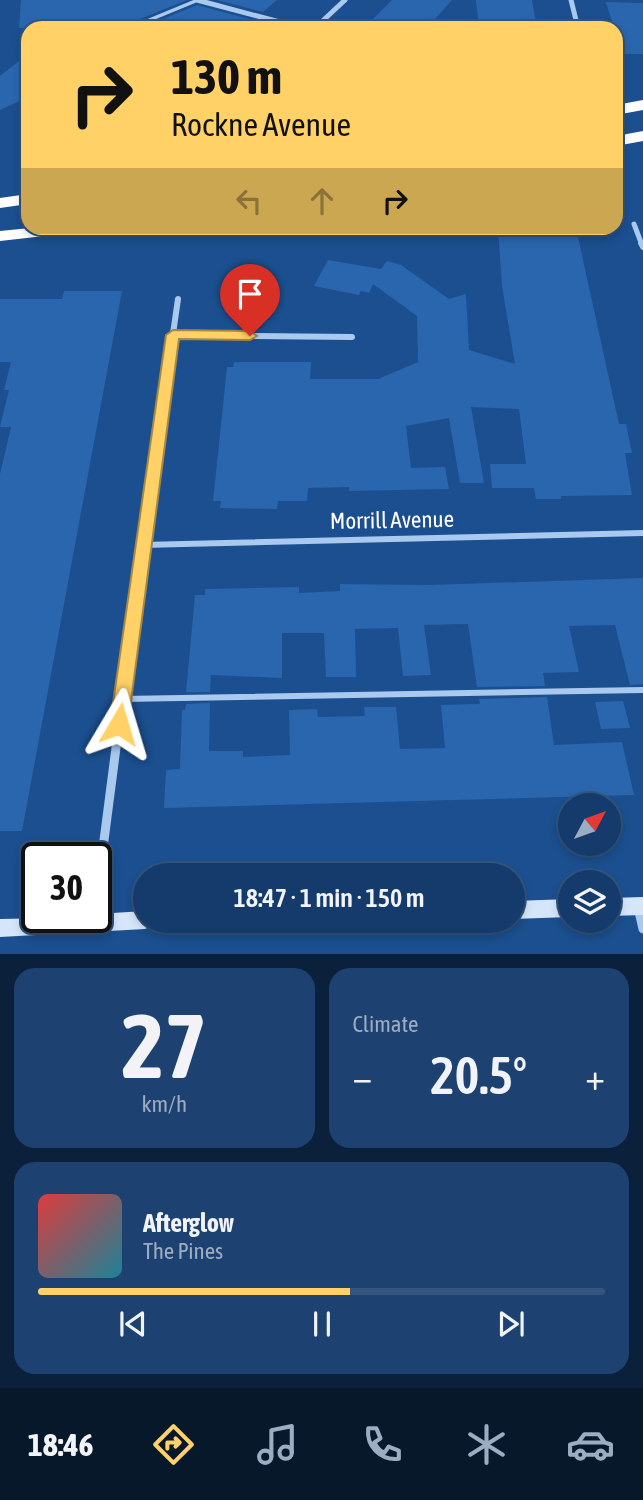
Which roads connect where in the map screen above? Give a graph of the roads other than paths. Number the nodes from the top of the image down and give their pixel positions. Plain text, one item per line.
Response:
1 (197, 0) edge
2 (345, 0) edge
3 (571, 0) edge
4 (147, 21) edge
5 (276, 21) edge
6 (322, 21) edge
7 (576, 21) edge
8 (643, 105) edge
9 (623, 109) edge
10 (643, 125) edge
11 (623, 129) edge
12 (643, 136) edge
13 (623, 140) edge
14 (21, 200) edge
15 (0, 203) edge
16 (634, 224) dead end
17 (21, 234) edge
18 (0, 236) edge
19 (643, 247) edge
20 (178, 299) dead end
21 (173, 335) junction
22 (352, 337) dead end
23 (643, 533) edge
24 (142, 545) junction
25 (643, 690) edge
26 (122, 699) junction
27 (104, 842) edge
28 (641, 906) edge
29 (621, 907) edge
30 (558, 908) edge
31 (525, 909) edge
32 (112, 916) edge
33 (133, 919) edge
34 (21, 925) edge
35 (0, 928) edge
36 (643, 929) edge

1 - 4 lane
1 - 5 street
2 - 6 street
3 - 7 street
8 - 9 highway
10 - 11 highway
12 - 13 highway
14 - 15 highway
16 - 19 street
17 - 18 highway
20 - 21 street
21 - 22 street
21 - 24 street
23 - 24 street, Morrill Avenue
24 - 26 street
25 - 26 lane
26 - 27 street
28 - 29 main road
28 - 36 street
30 - 31 main road
32 - 33 main road
34 - 35 main road

